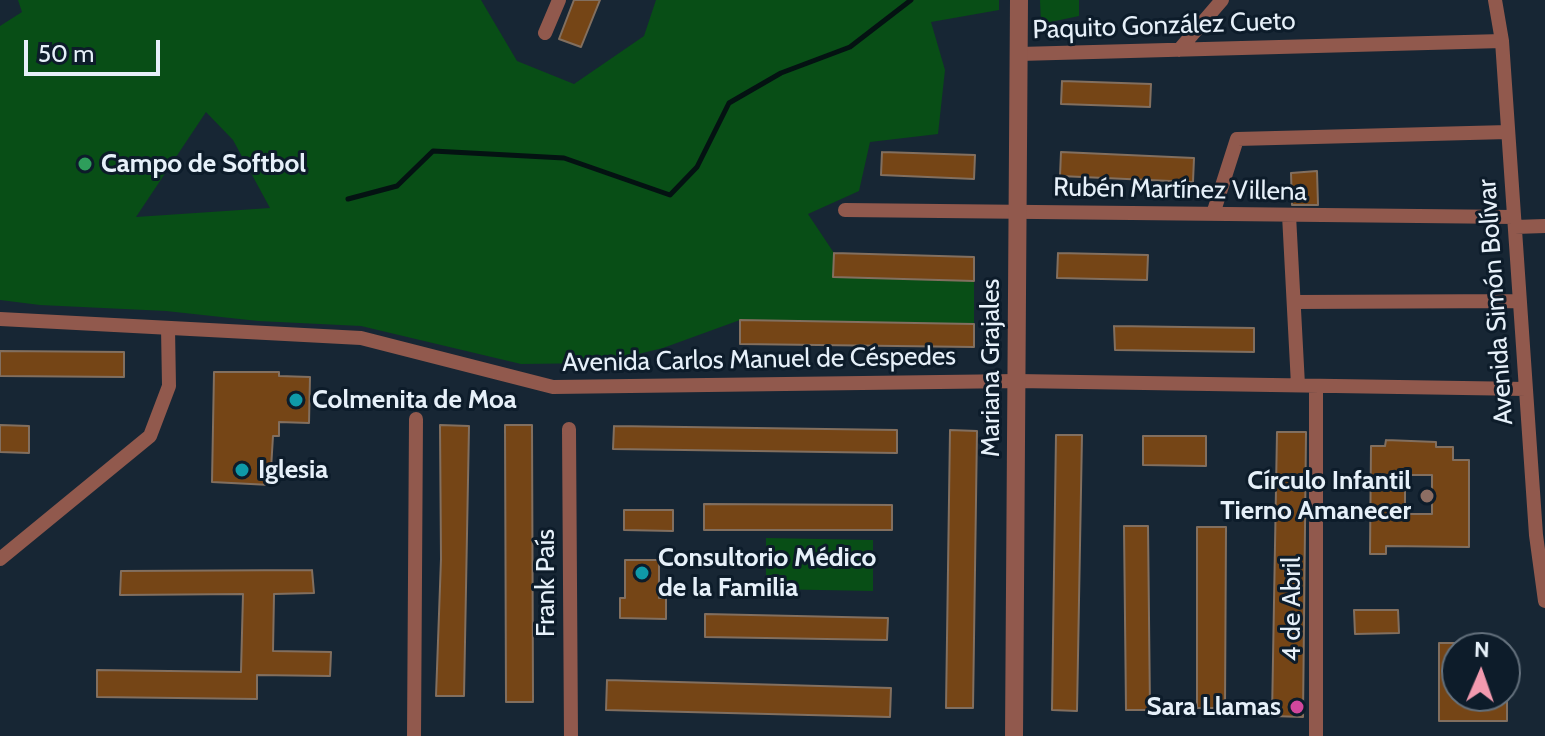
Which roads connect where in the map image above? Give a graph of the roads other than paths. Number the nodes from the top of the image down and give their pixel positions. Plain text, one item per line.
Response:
1 (559, 0) edge
2 (1019, 0) edge
3 (1222, 0) edge
4 (1495, 0) edge
5 (545, 33) dead end
6 (1502, 41) junction
7 (1179, 50) junction
8 (1019, 54) junction
9 (1508, 132) junction
10 (845, 210) dead end
11 (1018, 212) junction
12 (1213, 214) junction
13 (1289, 215) junction
14 (1514, 222) junction
15 (1545, 226) edge
16 (1520, 301) junction
17 (1294, 302) junction
18 (0, 319) edge
19 (168, 328) junction
20 (1017, 381) junction
21 (1298, 385) junction
22 (1316, 386) junction
23 (1526, 389) junction
24 (416, 419) dead end
25 (569, 429) dead end
26 (1541, 535) edge
27 (0, 559) edge
28 (1545, 601) edge
29 (414, 736) edge
30 (571, 736) edge
31 (1014, 736) edge
32 (1316, 736) edge

1 - 5 street
2 - 8 street, Mariana Grajales
3 - 7 street
4 - 6 street, Avenida Simón Bolívar
6 - 7 street, Paquito González Cueto
6 - 9 street, Avenida Simón Bolívar
7 - 8 street, Paquito González Cueto
8 - 11 street, Mariana Grajales
9 - 12 street
9 - 14 street, Avenida Simón Bolívar
10 - 11 street, Rubén Martínez Villena
11 - 12 street, Rubén Martínez Villena
11 - 20 street, Mariana Grajales
12 - 13 street, Rubén Martínez Villena
13 - 14 street, Rubén Martínez Villena
13 - 17 street
14 - 15 street, Rubén Martínez Villena
14 - 16 street, Avenida Simón Bolívar
16 - 17 street
16 - 23 street, Avenida Simón Bolívar
17 - 21 street
18 - 19 street, Avenida Carlos Manuel de Céspedes
19 - 20 street, Avenida Carlos Manuel de Céspedes
19 - 27 street
20 - 21 street, Avenida Carlos Manuel de Céspedes
20 - 31 street, Mariana Grajales
21 - 22 street, Avenida Carlos Manuel de Céspedes
22 - 23 street, Avenida Carlos Manuel de Céspedes
22 - 32 street, 4 de Abril
23 - 26 street, Avenida Simón Bolívar
24 - 29 street
25 - 30 street, Frank País
26 - 28 street, Avenida Simón Bolívar

